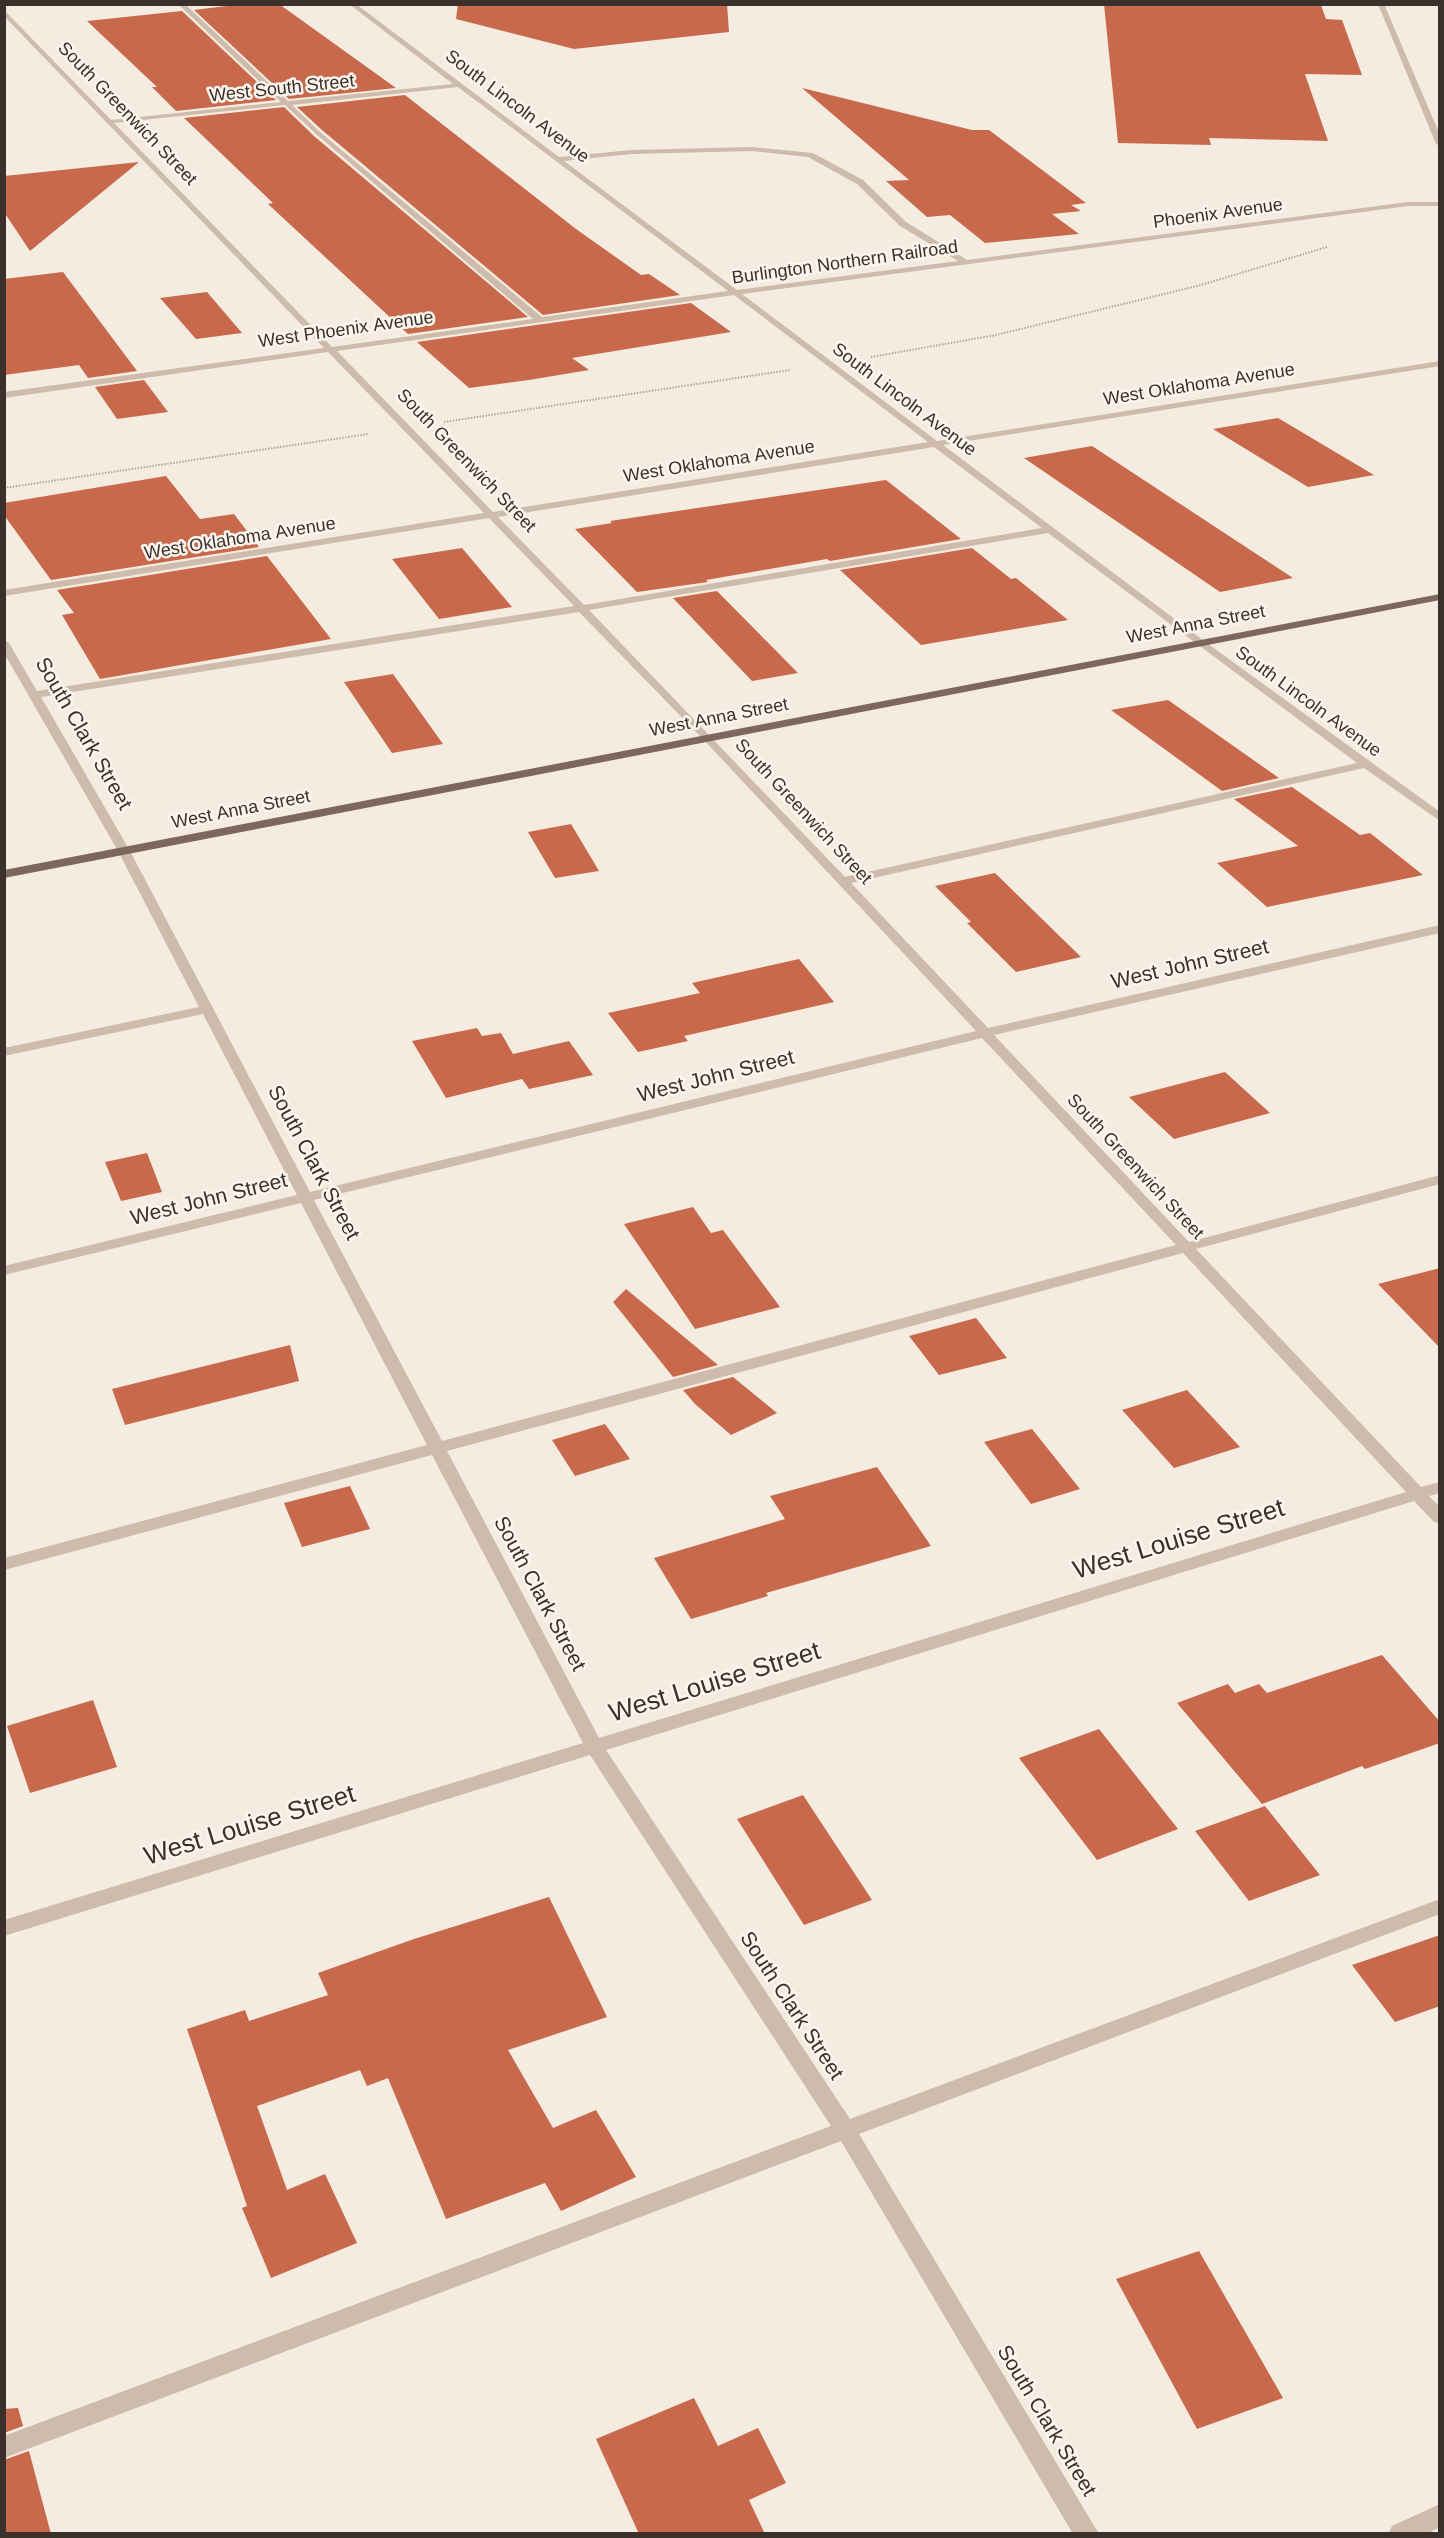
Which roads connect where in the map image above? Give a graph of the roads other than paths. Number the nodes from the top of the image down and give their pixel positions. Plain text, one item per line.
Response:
1 (181, 4) edge
2 (352, 4) edge
3 (1381, 4) edge
4 (4, 12) edge
5 (459, 85) junction
6 (287, 103) junction
7 (108, 122) junction
8 (1440, 144) edge
9 (559, 159) junction
10 (1440, 204) edge
11 (1001, 258) joint
12 (966, 262) junction
13 (734, 293) junction
14 (693, 299) joint
15 (540, 320) junction
16 (331, 349) junction
17 (1440, 363) edge
18 (4, 395) edge
19 (935, 444) junction
20 (493, 515) junction
21 (1049, 530) junction
22 (4, 593) edge
23 (1440, 597) edge
24 (584, 608) junction
25 (4, 643) edge
26 (1200, 643) junction
27 (34, 695) junction
28 (708, 738) junction
29 (1366, 764) junction
30 (1440, 818) edge
31 (124, 851) junction
32 (4, 874) edge
33 (843, 881) junction
34 (1440, 929) edge
35 (207, 1009) junction
36 (985, 1033) junction
37 (4, 1052) edge
38 (1440, 1179) edge
39 (306, 1198) junction
40 (1185, 1247) junction
41 (4, 1271) edge
42 (437, 1448) junction
43 (1440, 1487) edge
44 (1417, 1494) junction
45 (1440, 1518) edge
46 (4, 1564) edge
47 (594, 1747) junction
48 (1440, 1906) edge
49 (4, 1928) edge
50 (845, 2129) junction
51 (4, 2447) edge
52 (1440, 2515) edge
53 (1087, 2534) edge
54 (1400, 2534) edge

1 - 6 street
2 - 5 street, South Lincoln Avenue
3 - 8 street
4 - 7 street, South Greenwich Street
5 - 6 street, West South Street
5 - 9 street, South Lincoln Avenue
6 - 7 street, West South Street
6 - 15 street
7 - 16 street, South Greenwich Street
9 - 12 street
9 - 13 street, South Lincoln Avenue
10 - 11 street, Phoenix Avenue
11 - 12 street, Burlington Northern Railroad
12 - 13 street, Burlington Northern Railroad
13 - 14 street, Burlington Northern Railroad
13 - 19 street, South Lincoln Avenue
14 - 15 street, West Phoenix Avenue
15 - 16 street, West Phoenix Avenue
16 - 18 street, West Phoenix Avenue
16 - 20 street, South Greenwich Street
17 - 19 street, West Oklahoma Avenue
19 - 20 street, West Oklahoma Avenue
19 - 21 street, South Lincoln Avenue
20 - 22 street, West Oklahoma Avenue
20 - 24 street, South Greenwich Street
21 - 24 street
21 - 26 street, South Lincoln Avenue
23 - 26 main road, West Anna Street
24 - 27 street
24 - 28 street, South Greenwich Street
25 - 27 street, South Clark Street
26 - 28 main road, West Anna Street
26 - 29 street, South Lincoln Avenue
27 - 31 street, South Clark Street
28 - 31 main road, West Anna Street
28 - 33 street, South Greenwich Street
29 - 30 street, South Lincoln Avenue
29 - 33 street
31 - 32 main road, West Anna Street
31 - 35 street, South Clark Street
33 - 36 street, South Greenwich Street
34 - 36 street, West John Street
35 - 37 street
35 - 39 street, South Clark Street
36 - 39 street, West John Street
36 - 40 street, South Greenwich Street
38 - 40 street
39 - 41 street, West John Street
39 - 42 street, South Clark Street
40 - 42 street
40 - 44 street, South Greenwich Street
42 - 46 street
42 - 47 street, South Clark Street
43 - 44 street, West Louise Street
44 - 45 street, South Greenwich Street
44 - 47 street, West Louise Street
47 - 49 street, West Louise Street
47 - 50 street, South Clark Street
48 - 50 street
50 - 51 street
50 - 53 street, South Clark Street
52 - 54 street

